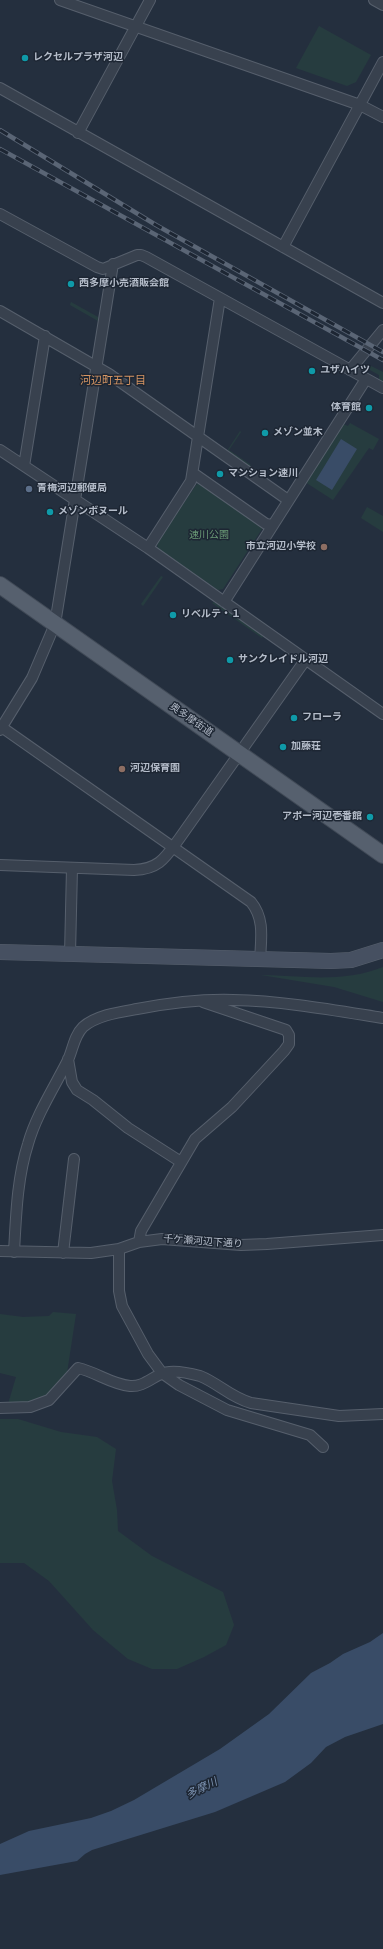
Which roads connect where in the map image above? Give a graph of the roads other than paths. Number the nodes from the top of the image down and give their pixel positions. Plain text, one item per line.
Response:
1 (60, 0) edge
2 (150, 0) edge
3 (374, 0) edge
4 (383, 5) edge
5 (136, 27) junction
6 (383, 62) edge
7 (0, 88) edge
8 (360, 105) junction
9 (383, 117) edge
10 (78, 133) junction
11 (0, 214) edge
12 (283, 247) junction
13 (113, 264) junction
14 (220, 298) junction
15 (383, 303) edge
16 (0, 311) edge
17 (383, 330) edge
18 (45, 336) junction
19 (97, 366) junction
20 (350, 370) junction
21 (366, 379) junction
22 (383, 388) edge
23 (198, 437) junction
24 (0, 450) edge
25 (24, 466) junction
26 (193, 473) junction
27 (75, 500) junction
28 (288, 500) junction
29 (272, 525) junction
30 (148, 548) junction
31 (0, 585) edge
32 (224, 602) junction
33 (55, 624) junction
34 (306, 659) junction
35 (383, 714) edge
36 (0, 728) edge
37 (239, 754) junction
38 (173, 847) junction
39 (383, 855) edge
40 (0, 865) edge
41 (72, 868) junction
42 (383, 950) edge
43 (0, 952) edge
44 (70, 954) junction
45 (260, 960) junction
46 (200, 1001) junction
47 (383, 1018) edge
48 (68, 1059) junction
49 (74, 1159) dead end
50 (181, 1162) junction
51 (383, 1234) edge
52 (139, 1242) junction
53 (118, 1249) junction
54 (0, 1251) edge
55 (14, 1252) junction
56 (63, 1253) junction
57 (162, 1373) junction
58 (0, 1408) edge
59 (383, 1414) edge
60 (323, 1447) dead end

1 - 5 street
2 - 5 street
3 - 4 street
5 - 8 street
5 - 10 street
6 - 8 street
7 - 10 street
8 - 9 street
8 - 12 street
10 - 12 street
11 - 13 street
12 - 15 street
13 - 14 street
13 - 19 street
14 - 20 street
14 - 23 street
16 - 18 street
17 - 20 street
18 - 19 street
18 - 25 street
19 - 23 street
19 - 27 street
20 - 21 street
21 - 22 street
21 - 28 street
23 - 26 street
23 - 28 street
24 - 25 street
25 - 27 street
26 - 29 street
26 - 30 street
27 - 30 street
27 - 33 street
28 - 29 street
29 - 32 street
30 - 32 street
31 - 33 main road, 奥多摩街道
32 - 34 street
33 - 36 street
33 - 37 main road, 奥多摩街道
34 - 35 street
34 - 37 street
36 - 38 street
37 - 38 street
37 - 39 main road, 奥多摩街道
38 - 41 street
38 - 45 street
40 - 41 street
41 - 44 street
42 - 45 street
43 - 44 street
44 - 45 street
46 - 47 street
46 - 48 street
46 - 50 street
48 - 50 street
48 - 55 street
49 - 56 street
50 - 52 street
51 - 52 street, 千ケ瀬河辺下通り
52 - 53 street, 千ケ瀬河辺下通り
53 - 56 street, 千ケ瀬河辺下通り
53 - 57 street
54 - 55 street, 千ケ瀬河辺下通り
55 - 56 street, 千ケ瀬河辺下通り
57 - 58 street
57 - 59 street
57 - 60 street

